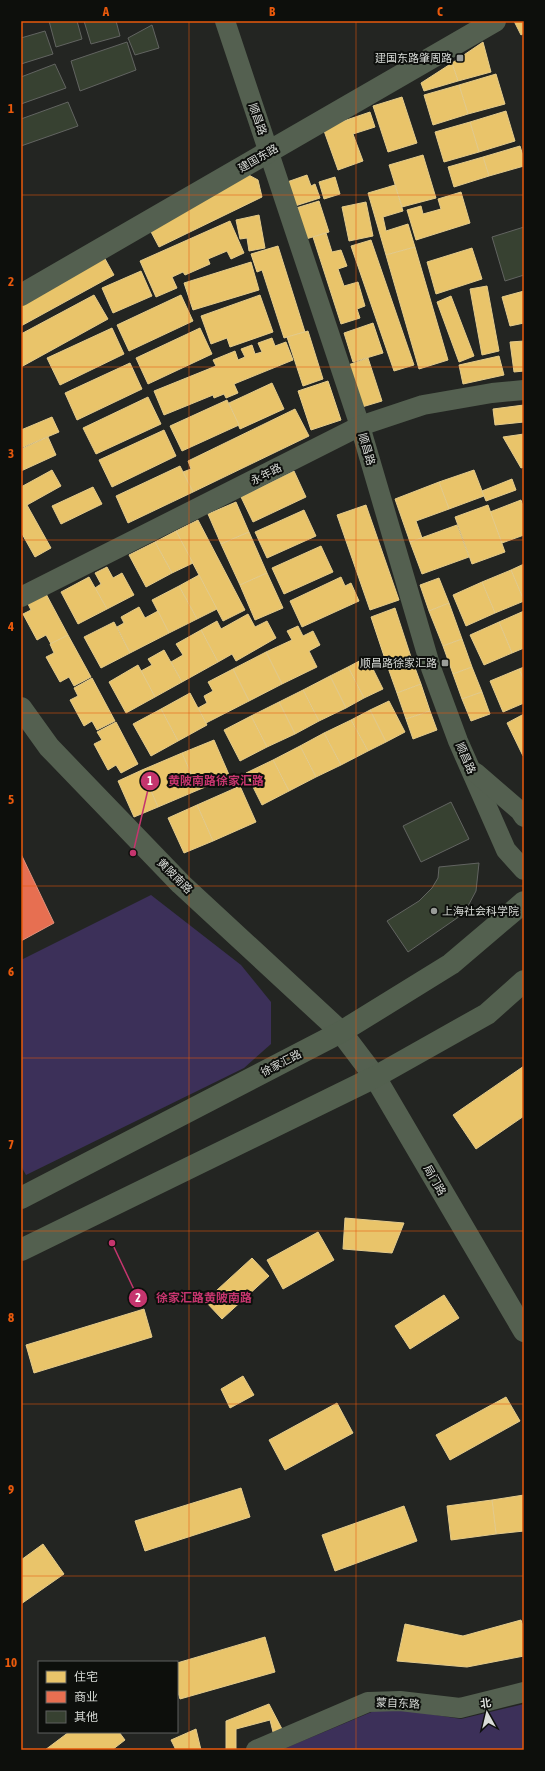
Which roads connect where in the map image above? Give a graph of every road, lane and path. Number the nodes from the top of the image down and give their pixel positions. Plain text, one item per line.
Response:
1 (225, 21) edge
2 (495, 21) edge
3 (269, 153) junction
4 (21, 295) edge
5 (524, 390) edge
6 (360, 426) junction
7 (21, 597) edge
8 (21, 708) edge
9 (472, 769) junction
10 (524, 817) edge
11 (524, 870) edge
12 (524, 902) edge
13 (524, 981) edge
14 (341, 1032) junction
15 (375, 1077) junction
16 (21, 1198) edge
17 (21, 1250) edge
18 (524, 1331) edge
19 (524, 1692) edge
20 (256, 1750) edge

1 - 3 street, 顺昌路
2 - 3 street, 建国东路
3 - 4 street, 建国东路
3 - 6 street, 顺昌路
5 - 6 street, 永年路
6 - 7 street, 永年路
6 - 9 street, 顺昌路
8 - 14 street, 黄陂南路
9 - 10 street
9 - 11 street, 顺昌路
12 - 14 main road, 徐家汇路
13 - 15 main road
14 - 15 street, 局门路
14 - 16 main road, 徐家汇路
15 - 17 main road
15 - 18 street, 局门路
19 - 20 street, 蒙自东路

